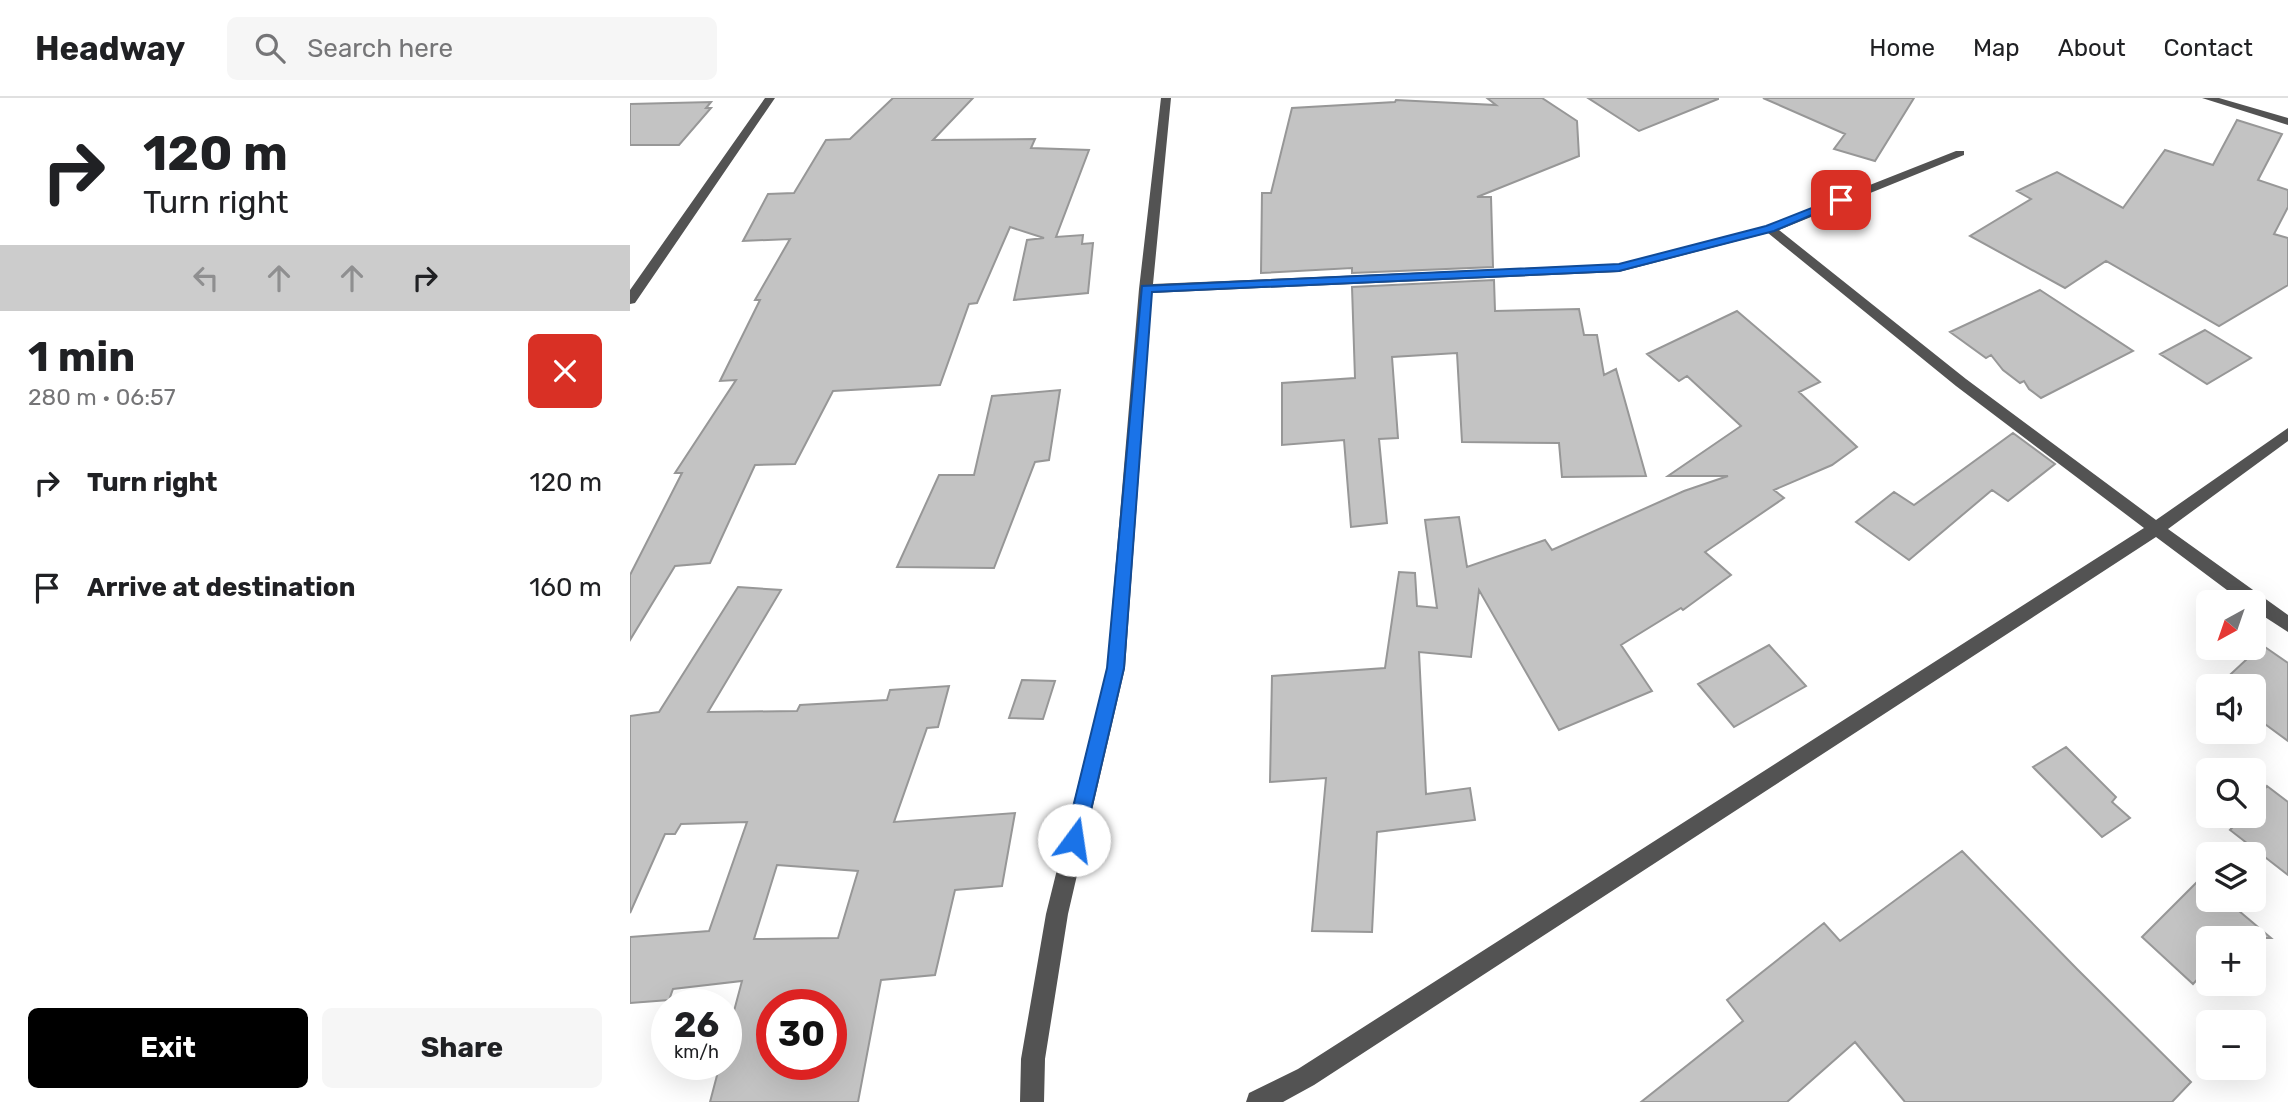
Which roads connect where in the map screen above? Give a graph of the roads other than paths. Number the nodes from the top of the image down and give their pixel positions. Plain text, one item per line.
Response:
1 (770, 98) edge
2 (1166, 98) edge
3 (2207, 98) edge
4 (2288, 122) edge
5 (1960, 153) dead end
6 (1770, 229) junction
7 (1146, 289) junction
8 (630, 300) edge
9 (2288, 433) edge
10 (2156, 529) junction
11 (2288, 625) edge
12 (1032, 1102) edge
13 (1258, 1102) edge

1 - 8 street
2 - 7 street
3 - 4 street
5 - 6 street
6 - 7 street
6 - 10 street
7 - 12 street
9 - 10 street
10 - 11 street
10 - 13 street

